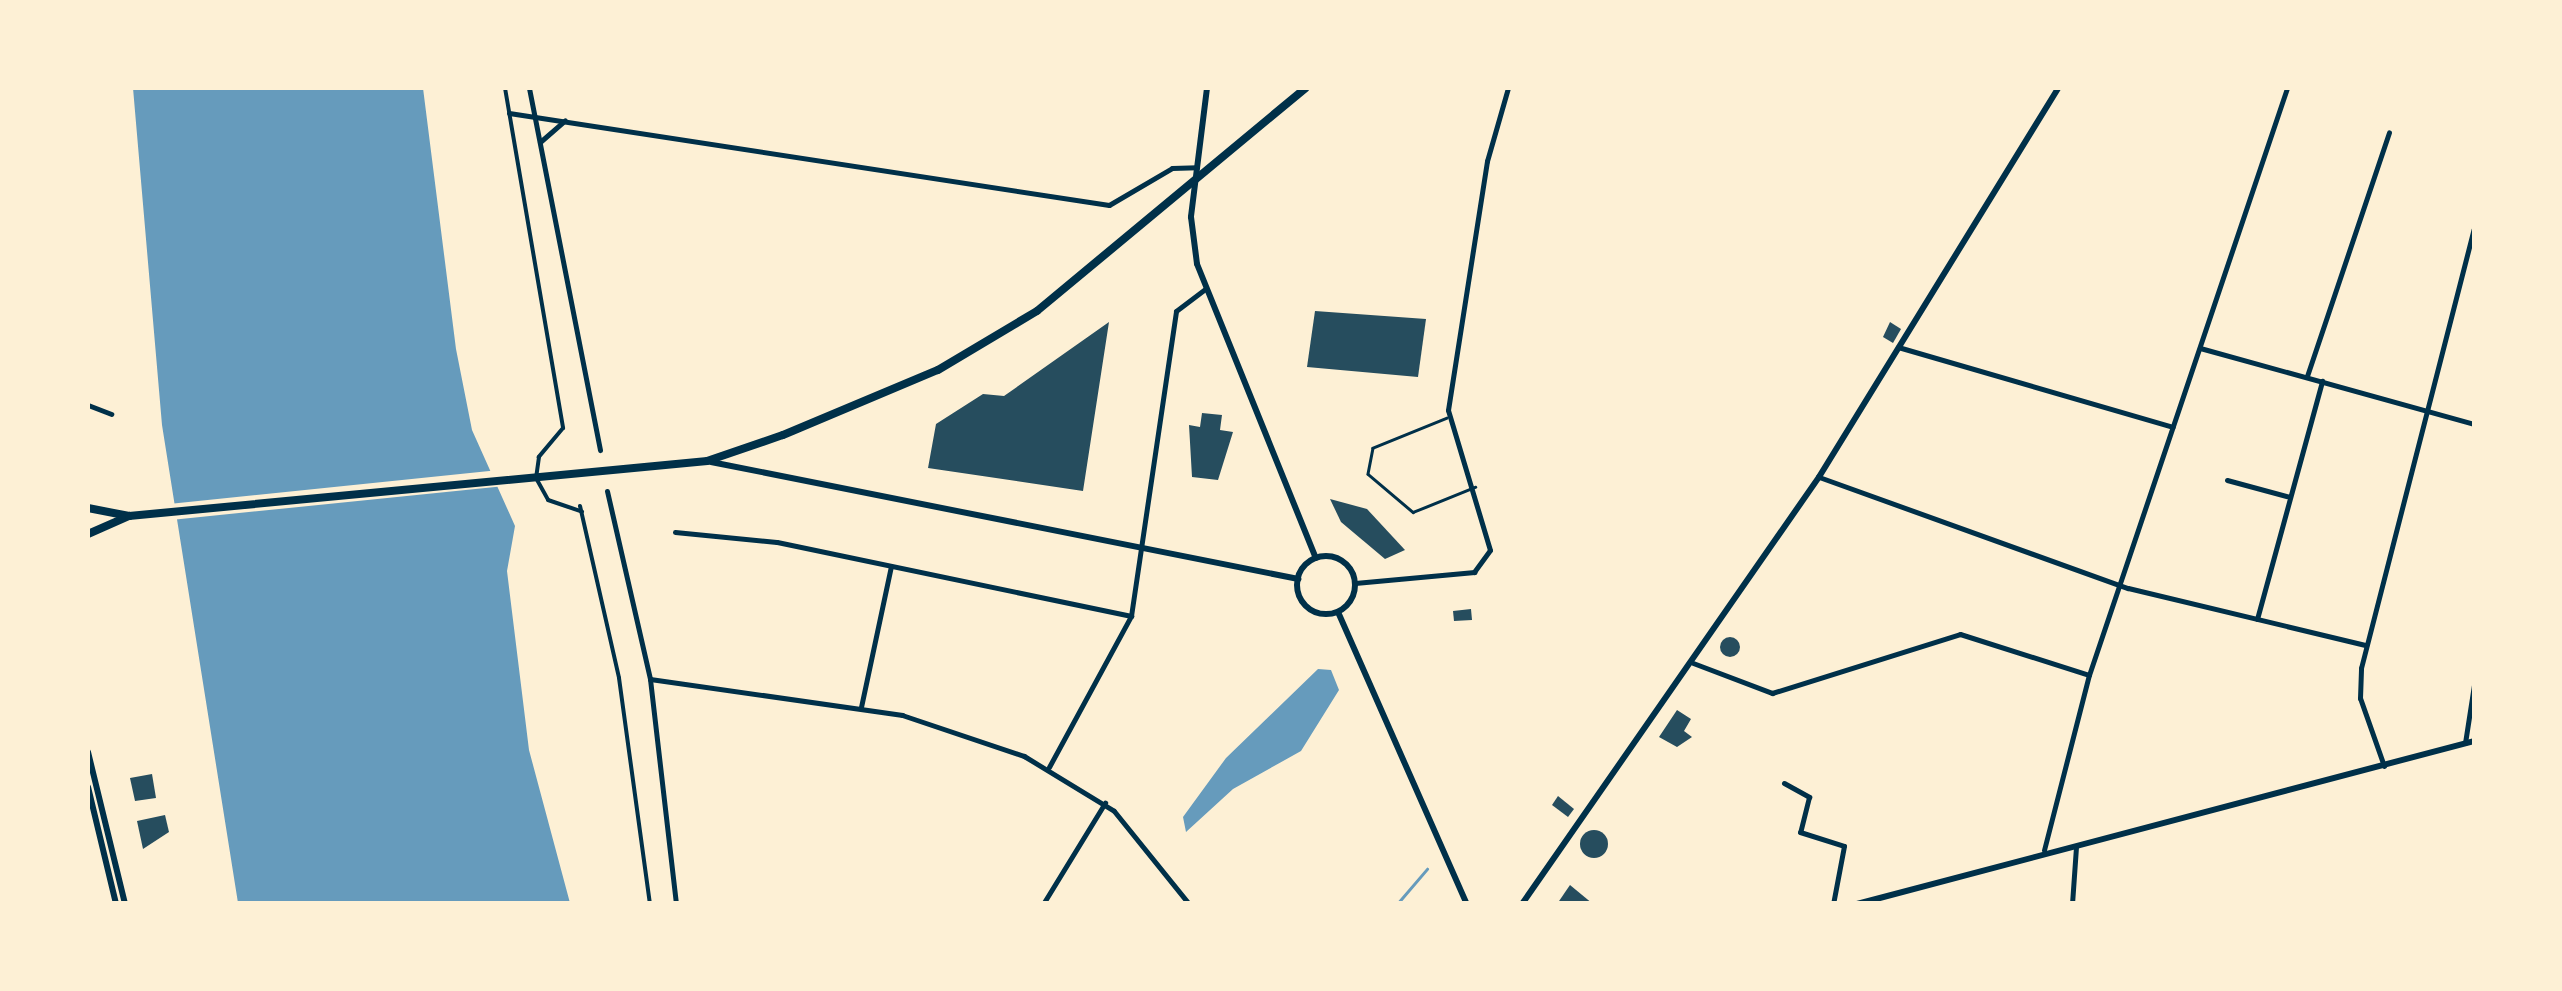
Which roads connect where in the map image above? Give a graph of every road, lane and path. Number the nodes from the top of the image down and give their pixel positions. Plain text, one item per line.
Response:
1 (505, 88) edge
2 (530, 88) edge
3 (1207, 88) edge
4 (1306, 88) edge
5 (1508, 88) edge
6 (2058, 88) edge
7 (2287, 88) edge
8 (509, 113) junction
9 (535, 115) junction
10 (568, 119) junction
11 (2389, 132) dead end
12 (540, 142) junction
13 (1197, 167) junction
14 (2474, 229) edge
15 (1205, 289) junction
16 (1898, 347) junction
17 (2200, 348) junction
18 (2307, 377) junction
19 (2322, 381) junction
20 (88, 405) edge
21 (2426, 410) junction
22 (111, 414) dead end
23 (1449, 418) junction
24 (2474, 424) edge
25 (2173, 427) junction
26 (600, 450) dead end
27 (707, 461) junction
28 (1819, 477) junction
29 (2227, 480) dead end
30 (1475, 487) junction
31 (606, 491) dead end
32 (2290, 498) junction
33 (88, 508) edge
34 (129, 516) junction
35 (675, 532) dead end
36 (88, 534) edge
37 (1147, 545) junction
38 (1316, 558) junction
39 (891, 566) junction
40 (1298, 579) junction
41 (1355, 583) junction
42 (2119, 584) junction
43 (1338, 612) junction
44 (1131, 616) junction
45 (2256, 621) junction
46 (2366, 645) junction
47 (1693, 664) junction
48 (2089, 675) junction
49 (650, 678) junction
50 (2474, 685) edge
51 (861, 707) junction
52 (2470, 742) edge
53 (88, 752) edge
54 (2384, 766) junction
55 (1049, 767) junction
56 (1784, 783) dead end
57 (88, 787) edge
58 (1105, 803) junction
59 (2075, 843) junction
60 (2044, 850) junction
61 (116, 904) edge
62 (125, 904) edge
63 (650, 904) edge
64 (676, 904) edge
65 (1043, 904) edge
66 (1188, 904) edge
67 (1469, 904) edge
68 (1525, 904) edge
69 (1833, 904) edge
70 (1857, 904) edge
71 (2072, 904) edge

1 - 8 street
2 - 9 street
3 - 13 main road
4 - 27 main road
5 - 23 street
6 - 16 main road
7 - 17 street
8 - 9 street
8 - 63 street
9 - 10 street
9 - 12 street
10 - 12 street
10 - 13 street
11 - 18 street
12 - 26 street
13 - 15 main road
14 - 21 street
15 - 37 street
15 - 38 main road
16 - 25 street
16 - 28 main road
17 - 18 street
17 - 25 street
18 - 19 street
19 - 21 street
19 - 32 street
20 - 22 street
21 - 24 street
21 - 46 street
23 - 30 street
23 - 30 lane
25 - 42 street
27 - 34 main road
27 - 37 main road
28 - 42 street
28 - 47 main road
29 - 32 street
30 - 41 street
31 - 49 street
32 - 45 street
33 - 34 main road
34 - 36 main road
35 - 39 street
37 - 40 main road
37 - 44 street
38 - 40 main road
38 - 41 main road
39 - 44 street
39 - 51 street
40 - 43 main road
41 - 43 main road
42 - 45 street
42 - 48 street
43 - 67 main road
44 - 55 street
45 - 46 street
46 - 54 street
47 - 48 street
47 - 68 main road
48 - 60 street
49 - 51 street
49 - 64 street
50 - 52 street
51 - 55 street
52 - 54 main road
53 - 62 main road
54 - 59 main road
55 - 58 street
56 - 69 street
57 - 61 main road
58 - 65 street
58 - 66 street
59 - 60 main road
59 - 71 street
60 - 70 main road

